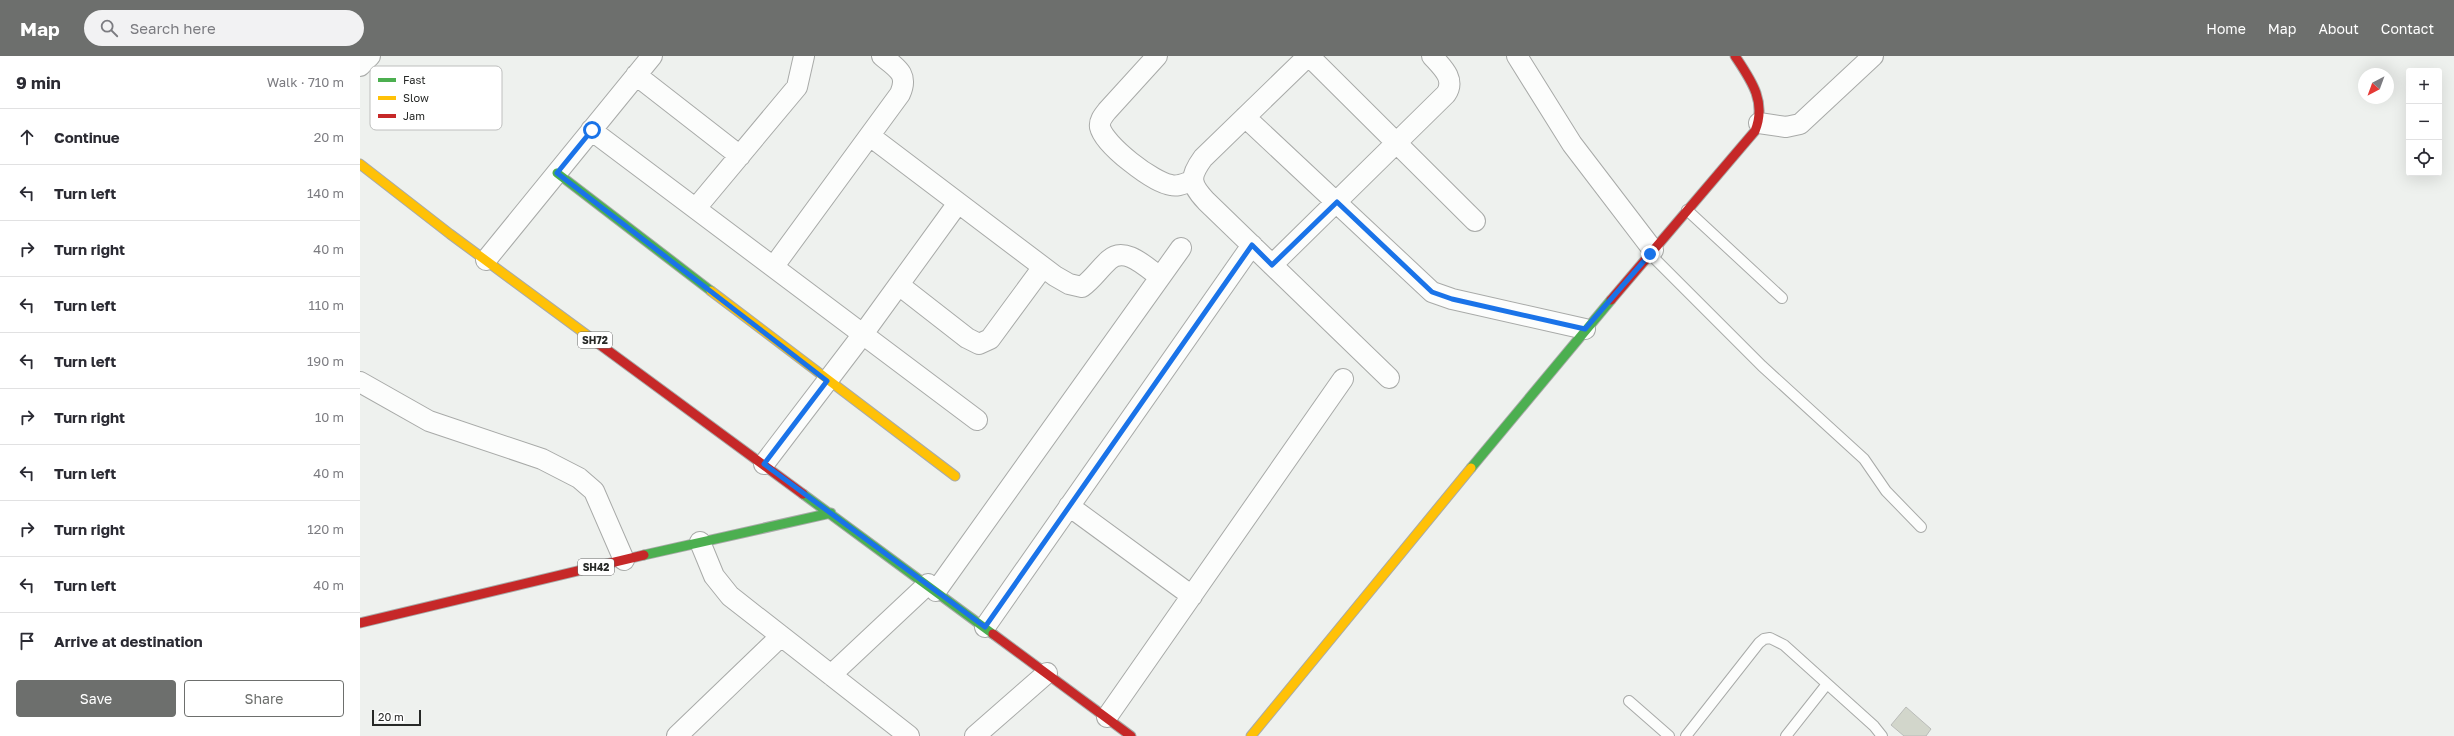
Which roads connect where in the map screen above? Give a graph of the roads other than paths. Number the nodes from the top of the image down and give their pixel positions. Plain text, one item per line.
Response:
1 (370, 56) edge
2 (652, 56) edge
3 (882, 56) edge
4 (1157, 56) edge
5 (1308, 56) edge
6 (1432, 56) edge
7 (1517, 56) edge
8 (1873, 56) edge
9 (801, 57) edge
10 (1741, 59) edge
11 (360, 66) edge
12 (636, 74) junction
13 (1245, 117) junction
14 (1759, 122) junction
15 (592, 130) junction
16 (870, 136) junction
17 (1397, 143) junction
18 (740, 156) junction
19 (360, 164) edge
20 (557, 173) junction
21 (1192, 181) junction
22 (958, 202) junction
23 (1337, 202) junction
24 (696, 208) junction
25 (1687, 210) junction
26 (1475, 221) dead end
27 (1252, 245) junction
28 (1181, 248) dead end
29 (1652, 252) junction
30 (486, 260) junction
31 (1272, 265) junction
32 (774, 266) junction
33 (1043, 267) junction
34 (1160, 277) junction
35 (899, 285) junction
36 (1782, 298) dead end
37 (1585, 329) junction
38 (863, 334) junction
39 (1389, 378) dead end
40 (1343, 379) dead end
41 (827, 381) junction
42 (360, 382) edge
43 (977, 420) dead end
44 (764, 464) junction
45 (955, 476) dead end
46 (1069, 506) junction
47 (831, 513) junction
48 (1921, 527) dead end
49 (700, 542) junction
50 (624, 560) junction
51 (932, 587) junction
52 (1192, 596) junction
53 (360, 623) edge
54 (985, 627) junction
55 (781, 636) junction
56 (1047, 673) junction
57 (831, 675) junction
58 (1826, 684) junction
59 (1630, 701) dead end
60 (1116, 729) edge
61 (677, 736) edge
62 (908, 736) edge
63 (975, 736) edge
64 (1252, 736) edge
65 (1669, 736) edge
66 (1686, 736) edge
67 (1786, 736) edge
68 (1882, 736) edge

1 - 11 street
2 - 12 street
3 - 16 street
4 - 21 street
5 - 13 street
5 - 17 street
6 - 17 street
7 - 29 street
8 - 14 street
9 - 18 street
10 - 14 main road
12 - 15 street
12 - 18 street
13 - 21 street
13 - 23 street
14 - 25 main road
15 - 20 street
15 - 24 street
16 - 22 street
16 - 32 street
17 - 23 street
17 - 26 street
18 - 24 street
19 - 30 main road, SH72
20 - 30 street
20 - 41 main road
21 - 27 street
22 - 33 street
22 - 35 street
23 - 31 street
23 - 37 street
24 - 32 street
25 - 29 main road
25 - 36 lane
27 - 31 street
27 - 46 street
28 - 34 street
29 - 37 main road
29 - 48 lane
30 - 44 main road, SH72
31 - 39 street
32 - 38 street
33 - 34 street
33 - 35 street
34 - 51 street
35 - 38 street
37 - 64 main road
38 - 41 street
38 - 43 street
40 - 52 street
41 - 44 street
41 - 45 main road
42 - 50 street
44 - 47 main road, SH72
46 - 52 street
46 - 54 street
47 - 49 main road, SH42
47 - 51 main road
49 - 50 main road, SH42
49 - 55 street
50 - 53 main road, SH42
51 - 54 main road
51 - 57 street
52 - 60 street
54 - 56 main road
55 - 57 street
55 - 61 street
56 - 60 main road
56 - 63 street
57 - 62 street
58 - 66 lane
58 - 67 lane
58 - 68 lane
59 - 65 lane

